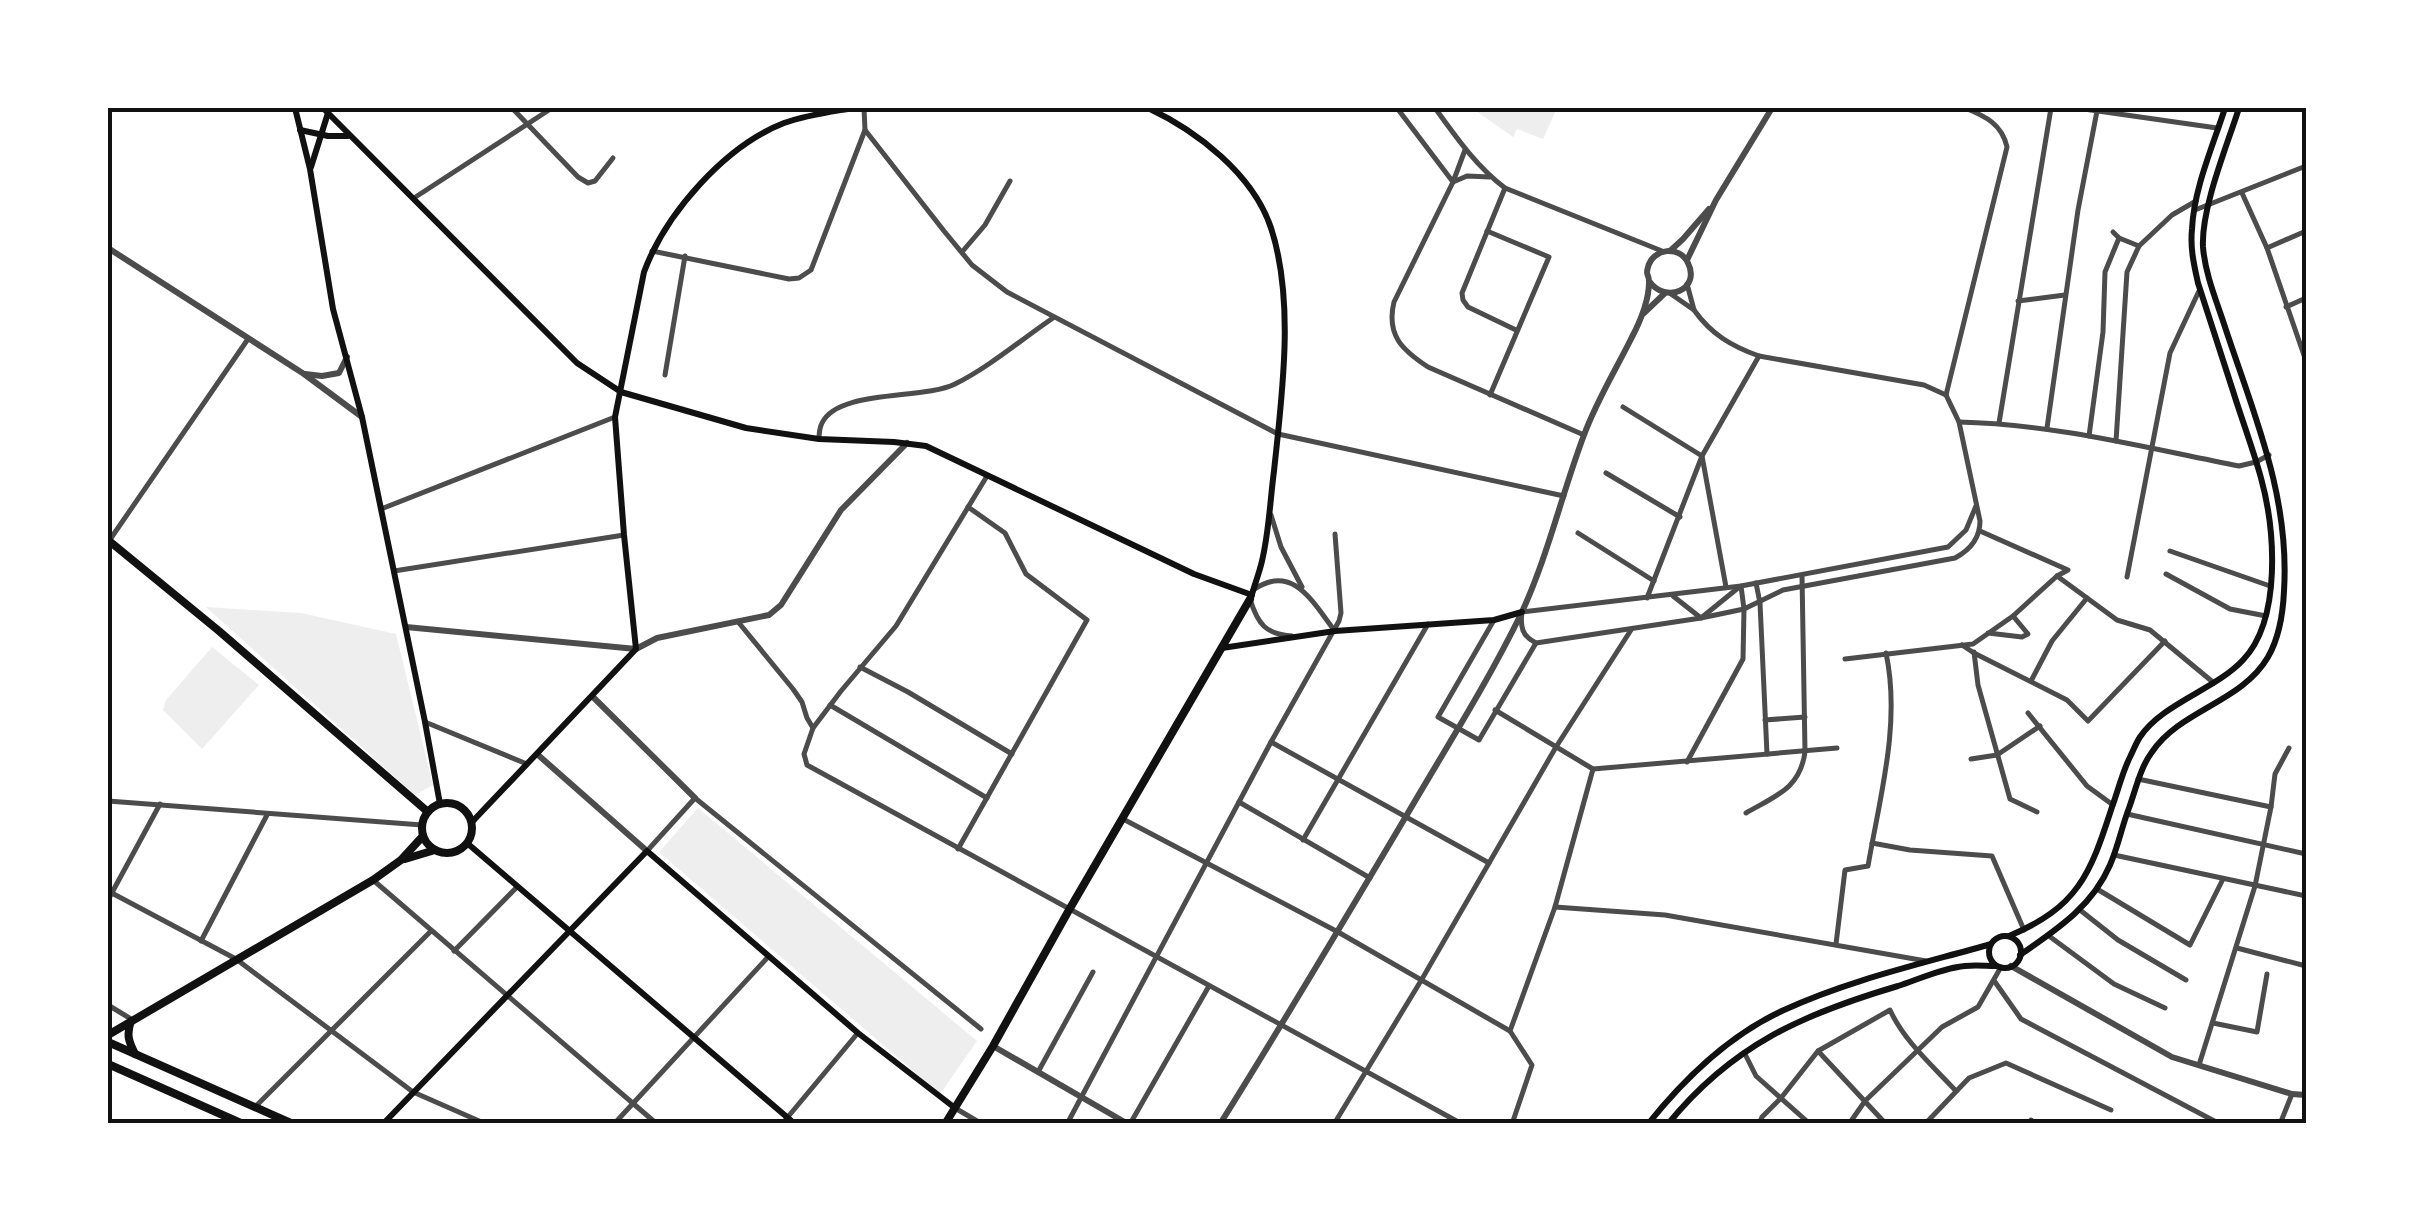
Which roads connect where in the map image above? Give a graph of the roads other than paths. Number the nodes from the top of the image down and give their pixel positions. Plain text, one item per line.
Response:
1 (295, 108) edge
2 (512, 108) edge
3 (552, 108) edge
4 (852, 108) edge
5 (864, 108) edge
6 (1148, 108) edge
7 (1396, 108) edge
8 (1435, 108) edge
9 (1772, 108) edge
10 (1965, 108) edge
11 (2051, 108) edge
12 (2077, 108) edge
13 (2225, 108) edge
14 (2238, 108) edge
15 (326, 110) edge
16 (2096, 111) junction
17 (528, 123) junction
18 (2218, 128) junction
19 (300, 130) junction
20 (866, 130) junction
21 (323, 134) junction
22 (349, 136) junction
23 (1465, 150) junction
24 (614, 158) dead end
25 (2306, 166) edge
26 (310, 169) junction
27 (1490, 177) junction
28 (1010, 181) dead end
29 (1453, 182) junction
30 (1505, 188) junction
31 (2242, 193) junction
32 (414, 198) junction
33 (1716, 200) junction
34 (2197, 200) junction
35 (2209, 207) junction
36 (2195, 210) junction
37 (1487, 232) junction
38 (2114, 232) dead end
39 (2306, 232) edge
40 (2120, 238) junction
41 (1643, 243) junction
42 (2139, 246) junction
43 (108, 248) edge
44 (2266, 248) junction
45 (652, 251) junction
46 (1667, 251) junction
47 (962, 252) junction
48 (685, 256) junction
49 (1654, 257) junction
50 (1686, 260) junction
51 (1649, 281) junction
52 (1687, 284) junction
53 (2200, 289) junction
54 (1667, 294) junction
55 (2066, 295) junction
56 (2306, 298) edge
57 (2018, 302) junction
58 (2286, 307) junction
59 (1694, 310) junction
60 (1644, 314) junction
61 (1054, 317) junction
62 (1516, 330) junction
63 (248, 339) junction
64 (1759, 356) junction
65 (347, 357) junction
66 (2306, 361) edge
67 (304, 374) junction
68 (664, 375) dead end
69 (621, 392) junction
70 (1946, 394) junction
71 (1490, 395) junction
72 (1622, 407) dead end
73 (362, 417) junction
74 (615, 417) junction
75 (1960, 422) junction
76 (1999, 423) junction
77 (2047, 428) junction
78 (1278, 434) junction
79 (1584, 435) junction
80 (2089, 436) junction
81 (819, 439) junction
82 (2116, 442) junction
83 (908, 443) junction
84 (2152, 449) junction
85 (2269, 455) junction
86 (1702, 456) junction
87 (2256, 462) junction
88 (1606, 473) dead end
89 (987, 476) junction
90 (1564, 496) junction
91 (1976, 506) junction
92 (968, 507) junction
93 (381, 509) junction
94 (1269, 511) junction
95 (1680, 518) junction
96 (1980, 531) junction
97 (1578, 533) dead end
98 (1335, 534) dead end
99 (624, 535) junction
100 (108, 540) edge
101 (2170, 551) dead end
102 (394, 570) junction
103 (1802, 574) junction
104 (2166, 574) dead end
105 (2057, 576) junction
106 (2127, 578) dead end
107 (1654, 581) junction
108 (1756, 583) junction
109 (1740, 586) junction
110 (1804, 586) junction
111 (2270, 586) junction
112 (1726, 588) junction
113 (1303, 590) junction
114 (1671, 594) junction
115 (1252, 595) junction
116 (1647, 598) junction
117 (2087, 598) junction
118 (1760, 603) junction
119 (1744, 609) junction
120 (1522, 612) junction
121 (2013, 616) junction
122 (2266, 616) junction
123 (1700, 618) junction
124 (1494, 620) junction
125 (739, 623) junction
126 (1428, 624) junction
127 (406, 626) junction
128 (1630, 630) junction
129 (1334, 631) junction
130 (1988, 633) junction
131 (1294, 636) junction
132 (2164, 641) junction
133 (1536, 643) junction
134 (1972, 644) junction
135 (1962, 645) junction
136 (1222, 648) junction
137 (636, 649) junction
138 (1886, 653) junction
139 (1974, 653) junction
140 (1845, 659) dead end
141 (860, 667) junction
142 (2030, 682) junction
143 (2214, 683) junction
144 (592, 696) junction
145 (830, 705) junction
146 (1495, 710) junction
147 (2028, 713) dead end
148 (1805, 717) junction
149 (1765, 720) junction
150 (426, 722) junction
151 (2040, 726) junction
152 (813, 728) junction
153 (1458, 728) junction
154 (1271, 742) junction
155 (1556, 746) junction
156 (1837, 748) dead end
157 (2288, 748) dead end
158 (1806, 752) junction
159 (537, 754) junction
160 (1012, 754) junction
161 (1767, 755) junction
162 (1997, 755) junction
163 (1971, 759) dead end
164 (1687, 762) junction
165 (527, 764) junction
166 (1593, 770) junction
167 (1338, 779) junction
168 (2138, 779) junction
169 (694, 798) junction
170 (987, 798) junction
171 (108, 802) edge
172 (1239, 802) junction
173 (160, 804) junction
174 (440, 804) junction
175 (2113, 804) junction
176 (2271, 808) junction
177 (428, 812) junction
178 (2038, 812) dead end
179 (267, 813) junction
180 (1746, 813) dead end
181 (2127, 814) junction
182 (1406, 816) junction
183 (1123, 819) junction
184 (472, 822) junction
185 (422, 825) junction
186 (423, 836) junction
187 (1303, 840) junction
188 (467, 843) junction
189 (1872, 843) junction
190 (2264, 844) junction
191 (958, 849) junction
192 (436, 850) junction
193 (648, 850) junction
194 (2113, 854) junction
195 (2306, 854) edge
196 (401, 860) junction
197 (1207, 862) junction
198 (1490, 863) junction
199 (1370, 878) junction
200 (373, 880) junction
201 (2223, 880) junction
202 (2255, 886) junction
203 (518, 887) junction
204 (2098, 889) junction
205 (109, 894) edge
206 (2306, 896) edge
207 (1555, 907) junction
208 (1068, 910) junction
209 (2080, 910) junction
210 (2024, 930) junction
211 (431, 931) junction
212 (568, 931) junction
213 (1338, 932) junction
214 (2008, 936) junction
215 (2048, 936) junction
216 (201, 941) junction
217 (1836, 944) junction
218 (1990, 944) junction
219 (2237, 948) junction
220 (454, 951) junction
221 (2020, 955) junction
222 (769, 956) junction
223 (1156, 957) junction
224 (236, 959) junction
225 (1929, 962) junction
226 (1999, 966) junction
227 (2011, 966) junction
228 (2306, 966) edge
229 (1093, 972) dead end
230 (2267, 974) dead end
231 (1422, 980) junction
232 (2186, 980) dead end
233 (1995, 982) junction
234 (1209, 986) junction
235 (506, 996) junction
236 (108, 1005) edge
237 (2165, 1008) dead end
238 (131, 1020) junction
239 (2214, 1023) junction
240 (1282, 1025) junction
241 (981, 1029) dead end
242 (1510, 1030) junction
243 (330, 1031) junction
244 (858, 1033) junction
245 (108, 1034) edge
246 (694, 1038) junction
247 (108, 1042) edge
248 (993, 1046) junction
249 (122, 1048) junction
250 (1918, 1050) junction
251 (1818, 1051) junction
252 (1744, 1052) junction
253 (136, 1054) junction
254 (112, 1066) edge
255 (2199, 1066) junction
256 (1364, 1071) junction
257 (1038, 1072) junction
258 (1956, 1091) junction
259 (413, 1092) junction
260 (2292, 1094) junction
261 (2306, 1095) edge
262 (1081, 1096) junction
263 (1781, 1098) junction
264 (1864, 1101) junction
265 (633, 1102) junction
266 (256, 1107) junction
267 (955, 1108) junction
268 (2111, 1110) dead end
269 (785, 1120) edge
270 (243, 1124) edge
271 (293, 1124) edge
272 (383, 1124) edge
273 (486, 1124) edge
274 (614, 1124) edge
275 (658, 1124) edge
276 (795, 1124) edge
277 (945, 1124) edge
278 (982, 1124) edge
279 (1067, 1124) edge
280 (1129, 1124) edge
281 (1220, 1124) edge
282 (1334, 1124) edge
283 (1462, 1124) edge
284 (1512, 1124) edge
285 (1648, 1124) edge
286 (1668, 1124) edge
287 (1759, 1124) edge
288 (1810, 1124) edge
289 (1849, 1124) edge
290 (1886, 1124) edge
291 (1926, 1124) edge
292 (2220, 1124) edge
293 (2280, 1124) edge

1 - 19 main road
2 - 17 street
3 - 17 street
4 - 45 main road
5 - 20 street
6 - 78 main road
7 - 29 street
8 - 23 street
9 - 33 street
10 - 70 street
11 - 57 street
12 - 16 street
13 - 18 main road
14 - 35 main road
15 - 21 main road
15 - 22 main road
16 - 18 street
16 - 55 street
17 - 24 street
17 - 32 street
18 - 34 main road
19 - 21 main road
19 - 26 main road
20 - 47 street
20 - 48 street
21 - 22 main road
21 - 26 main road
22 - 32 main road
23 - 27 street
23 - 29 street
25 - 31 street
26 - 65 main road
27 - 29 street
27 - 30 street
28 - 47 street
29 - 71 street
30 - 37 street
30 - 41 street
31 - 35 street
31 - 44 street
32 - 69 main road
33 - 46 street
33 - 50 street
34 - 36 main road
34 - 42 street
35 - 36 street
35 - 85 main road
36 - 53 main road
37 - 62 street
37 - 62 street
38 - 40 street
39 - 44 street
40 - 42 street
40 - 80 street
41 - 46 street
41 - 49 street
42 - 82 street
43 - 63 street
44 - 58 street
45 - 48 street
45 - 69 main road
46 - 49 street
46 - 50 street
47 - 61 street
48 - 68 street
49 - 51 street
50 - 52 street
51 - 54 street
51 - 60 street
52 - 54 street
52 - 59 street
53 - 84 street
53 - 87 main road
54 - 59 street
54 - 60 street
55 - 57 street
55 - 77 street
56 - 58 street
57 - 76 street
58 - 66 street
59 - 64 street
60 - 79 street
61 - 78 street
61 - 81 street
62 - 71 street
63 - 67 street
63 - 100 street
64 - 70 street
64 - 86 street
65 - 67 street
65 - 73 main road
67 - 73 street
69 - 74 main road
69 - 81 main road
70 - 75 street
71 - 79 street
72 - 86 street
73 - 93 main road
74 - 93 street
74 - 99 main road
75 - 76 street
75 - 91 street
76 - 77 street
77 - 80 street
78 - 90 street
78 - 94 main road
79 - 90 street
80 - 82 street
81 - 83 main road
82 - 84 street
83 - 89 main road
83 - 125 street
84 - 87 street
84 - 106 street
85 - 87 street
85 - 168 main road
86 - 95 street
86 - 112 street
87 - 111 main road
88 - 95 street
89 - 92 street
89 - 115 main road
90 - 120 street
91 - 96 street
91 - 103 street
92 - 141 street
92 - 160 street
93 - 102 main road
94 - 113 street
94 - 115 main road
95 - 107 street
96 - 105 street
96 - 110 street
97 - 107 street
98 - 129 street
99 - 102 street
99 - 137 main road
100 - 177 main road
101 - 111 street
102 - 127 main road
103 - 108 street
103 - 110 street
104 - 122 street
105 - 117 street
105 - 121 street
107 - 116 street
108 - 109 street
108 - 118 street
109 - 112 street
109 - 119 street
109 - 123 street
110 - 118 street
110 - 148 street
111 - 122 main road
112 - 114 street
113 - 115 street
113 - 129 street
114 - 116 street
114 - 123 street
115 - 131 street
115 - 136 main road
116 - 120 street
117 - 132 street
117 - 142 street
118 - 119 street
118 - 149 street
119 - 123 street
119 - 164 street
120 - 124 main road
120 - 133 street
120 - 153 street
121 - 130 street
121 - 130 street
122 - 143 main road
123 - 128 street
124 - 126 main road
124 - 153 street
125 - 137 street
125 - 152 street
126 - 129 main road
126 - 167 street
127 - 137 street
127 - 150 main road
128 - 133 street
128 - 155 street
129 - 131 main road
129 - 154 street
130 - 134 street
131 - 136 main road
132 - 142 street
132 - 143 street
133 - 146 street
134 - 135 street
134 - 139 street
135 - 138 street
135 - 139 street
136 - 183 main road
137 - 144 main road
138 - 140 street
138 - 189 street
139 - 142 street
139 - 162 street
141 - 145 street
141 - 160 street
143 - 175 main road
144 - 159 main road
144 - 169 street
145 - 152 street
145 - 170 street
146 - 153 street
146 - 155 street
147 - 151 street
148 - 149 street
148 - 158 street
149 - 161 street
150 - 165 street
150 - 174 main road
151 - 162 street
151 - 175 street
152 - 191 street
153 - 182 street
154 - 167 street
154 - 172 street
155 - 166 street
155 - 198 street
156 - 158 street
157 - 176 street
158 - 161 street
158 - 180 street
159 - 165 main road
159 - 193 street
160 - 170 street
161 - 164 street
162 - 163 street
162 - 178 street
164 - 166 street
165 - 184 main road
166 - 207 street
167 - 182 street
167 - 187 street
168 - 176 street
168 - 181 main road
169 - 193 street
169 - 241 street
170 - 191 street
171 - 173 street
172 - 187 street
172 - 197 street
173 - 179 street
173 - 205 street
174 - 177 main road
174 - 184 main road
175 - 210 main road
176 - 190 street
177 - 185 main road
179 - 185 street
179 - 216 street
181 - 190 street
181 - 194 main road
182 - 198 street
182 - 199 street
183 - 197 street
183 - 208 main road
184 - 188 main road
185 - 186 main road
186 - 192 main road
186 - 196 main road
187 - 199 street
188 - 192 main road
188 - 203 main road
189 - 210 street
189 - 217 street
190 - 195 street
190 - 202 street
191 - 208 street
192 - 196 main road
193 - 212 main road
193 - 222 main road
194 - 201 street
194 - 204 main road
196 - 200 main road
197 - 213 street
197 - 223 street
198 - 231 street
199 - 213 street
200 - 211 street
200 - 224 main road
201 - 202 street
201 - 204 street
202 - 206 street
202 - 219 street
203 - 212 main road
203 - 220 street
204 - 209 main road
205 - 216 street
207 - 217 street
207 - 242 street
208 - 223 street
208 - 248 main road
209 - 215 main road
209 - 232 street
210 - 214 main road
211 - 220 street
211 - 243 street
212 - 235 main road
212 - 246 main road
213 - 231 street
213 - 240 street
214 - 218 main road
214 - 221 main road
215 - 221 main road
215 - 237 street
216 - 224 street
217 - 225 street
218 - 225 main road
218 - 226 main road
219 - 228 street
219 - 239 street
220 - 235 street
221 - 227 main road
222 - 244 main road
222 - 246 street
223 - 234 street
223 - 262 street
224 - 238 main road
224 - 243 street
225 - 285 main road
226 - 227 main road
226 - 233 street
226 - 252 main road
227 - 255 street
229 - 257 street
230 - 239 street
231 - 242 street
231 - 256 street
233 - 250 street
233 - 292 street
234 - 240 street
234 - 280 street
235 - 259 main road
235 - 265 street
236 - 238 street
238 - 245 main road
238 - 253 main road
239 - 255 street
240 - 256 street
240 - 281 street
242 - 284 street
243 - 259 street
243 - 266 street
244 - 267 main road
244 - 269 street
246 - 265 street
246 - 269 main road
247 - 249 main road
248 - 257 street
248 - 267 main road
249 - 253 main road
249 - 254 main road
250 - 251 street
250 - 258 street
250 - 264 street
251 - 263 street
251 - 264 street
252 - 263 street
252 - 286 main road
253 - 266 main road
254 - 270 main road
255 - 260 street
256 - 282 street
256 - 283 street
257 - 262 street
258 - 268 street
258 - 291 street
259 - 272 main road
259 - 273 street
260 - 261 street
260 - 293 street
262 - 279 street
262 - 280 street
263 - 287 street
263 - 288 street
264 - 289 street
264 - 290 street
265 - 274 street
265 - 275 street
266 - 271 main road
267 - 277 main road
267 - 278 street
269 - 276 main road

